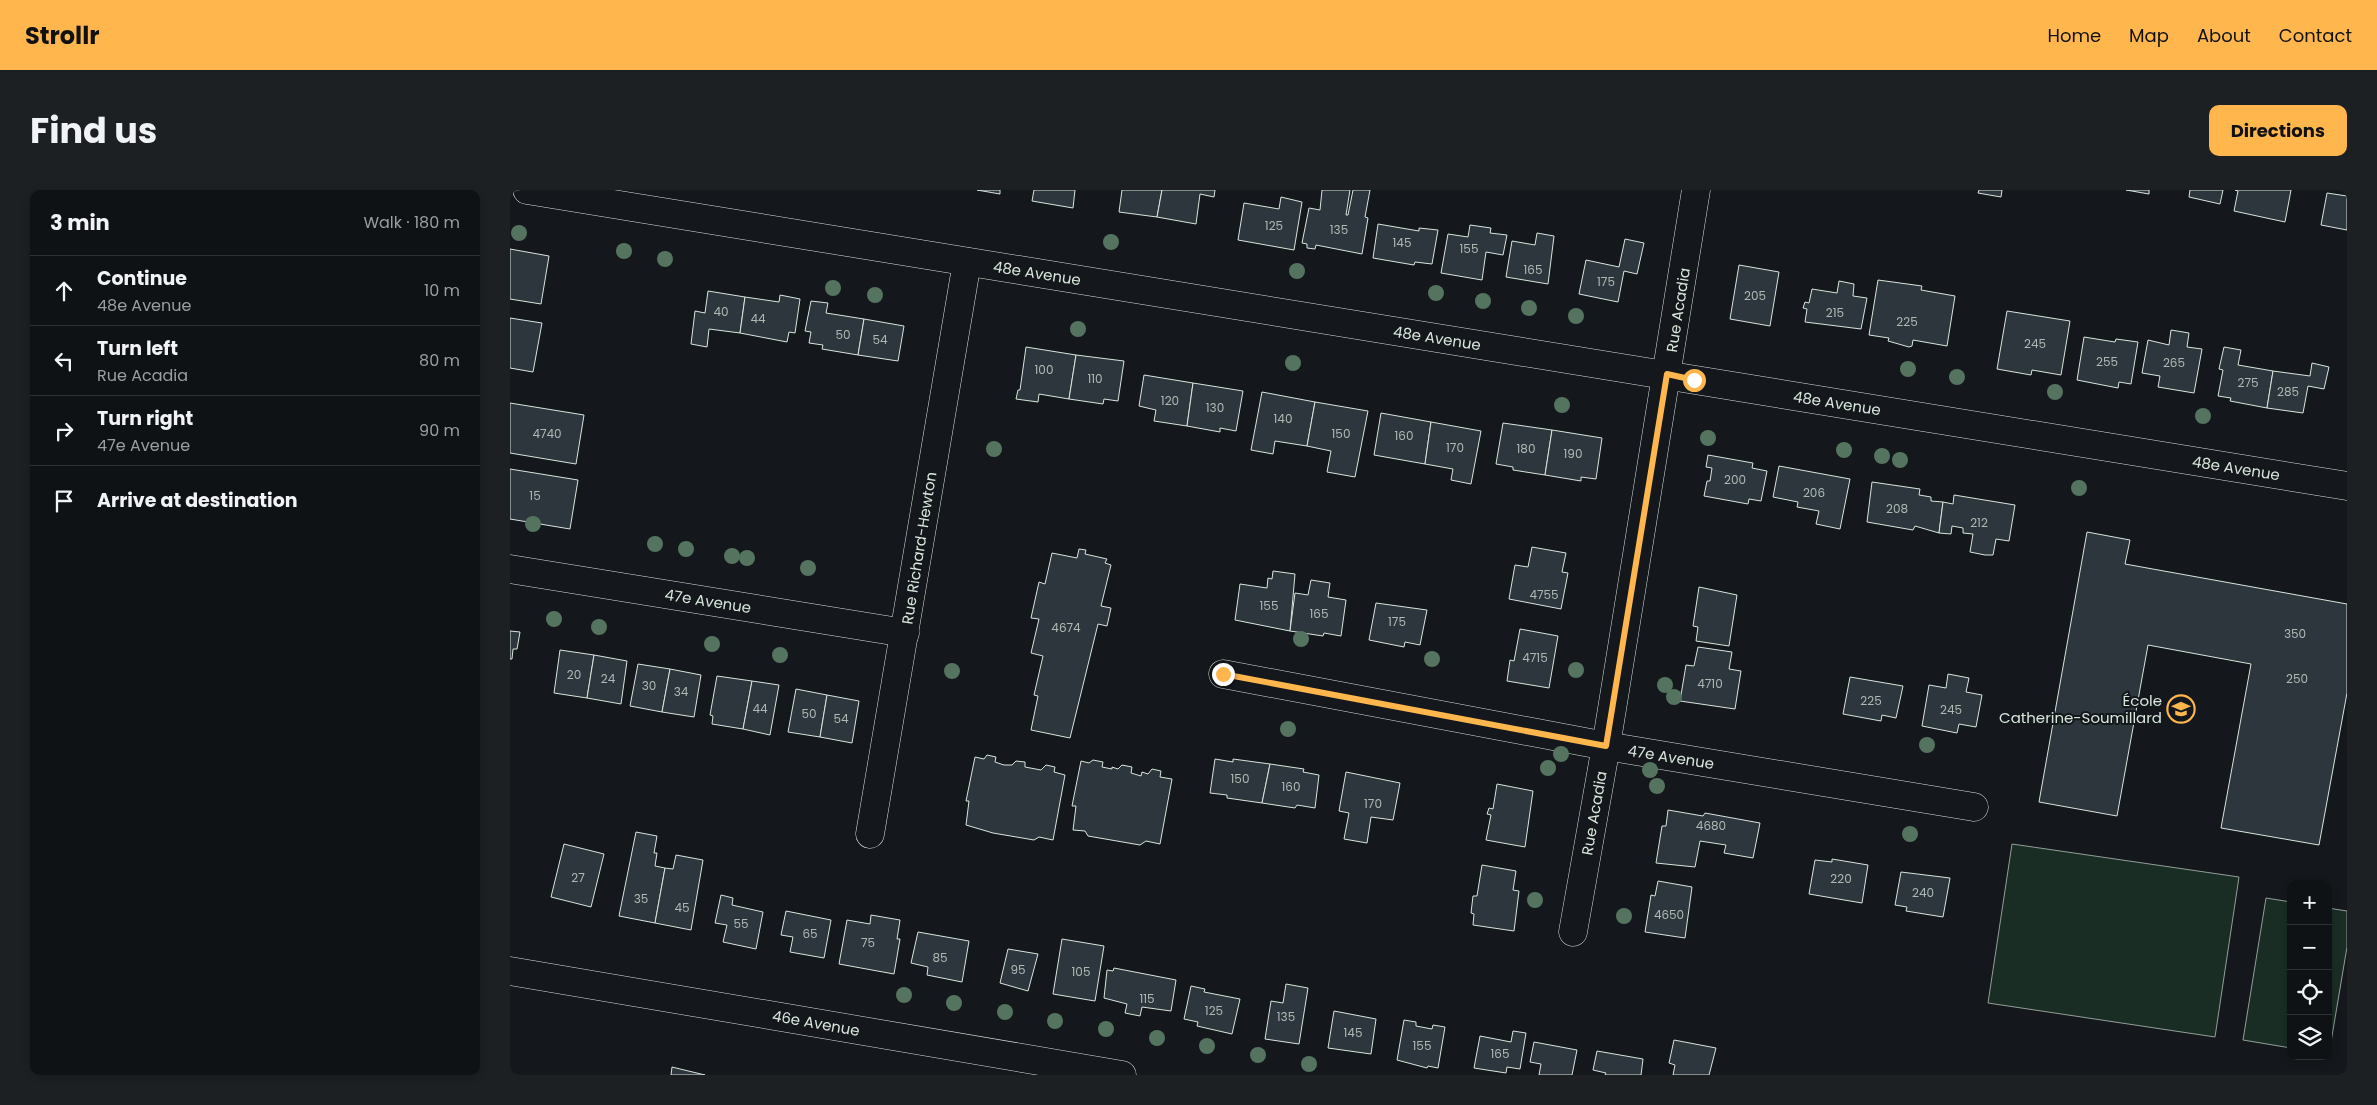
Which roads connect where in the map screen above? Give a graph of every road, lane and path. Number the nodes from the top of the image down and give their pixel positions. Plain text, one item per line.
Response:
1 (527, 190) edge
2 (1696, 190) edge
3 (968, 262) junction
4 (1667, 374) junction
5 (2347, 486) edge
6 (510, 569) edge
7 (905, 633) junction
8 (1223, 674) dead end
9 (1606, 746) junction
10 (1974, 807) dead end
11 (870, 834) dead end
12 (1573, 932) dead end
13 (510, 971) edge
14 (1122, 1075) edge

1 - 3 street, 48e Avenue
2 - 4 street, Rue Acadia
3 - 4 street, 48e Avenue
3 - 7 street, Rue Richard-Hewton
4 - 5 street, 48e Avenue
4 - 9 street, Rue Acadia
6 - 7 street, 47e Avenue
7 - 11 street, Rue Richard-Hewton
8 - 9 street, 47e Avenue
9 - 10 street, 47e Avenue
9 - 12 street, Rue Acadia
13 - 14 street, 46e Avenue

